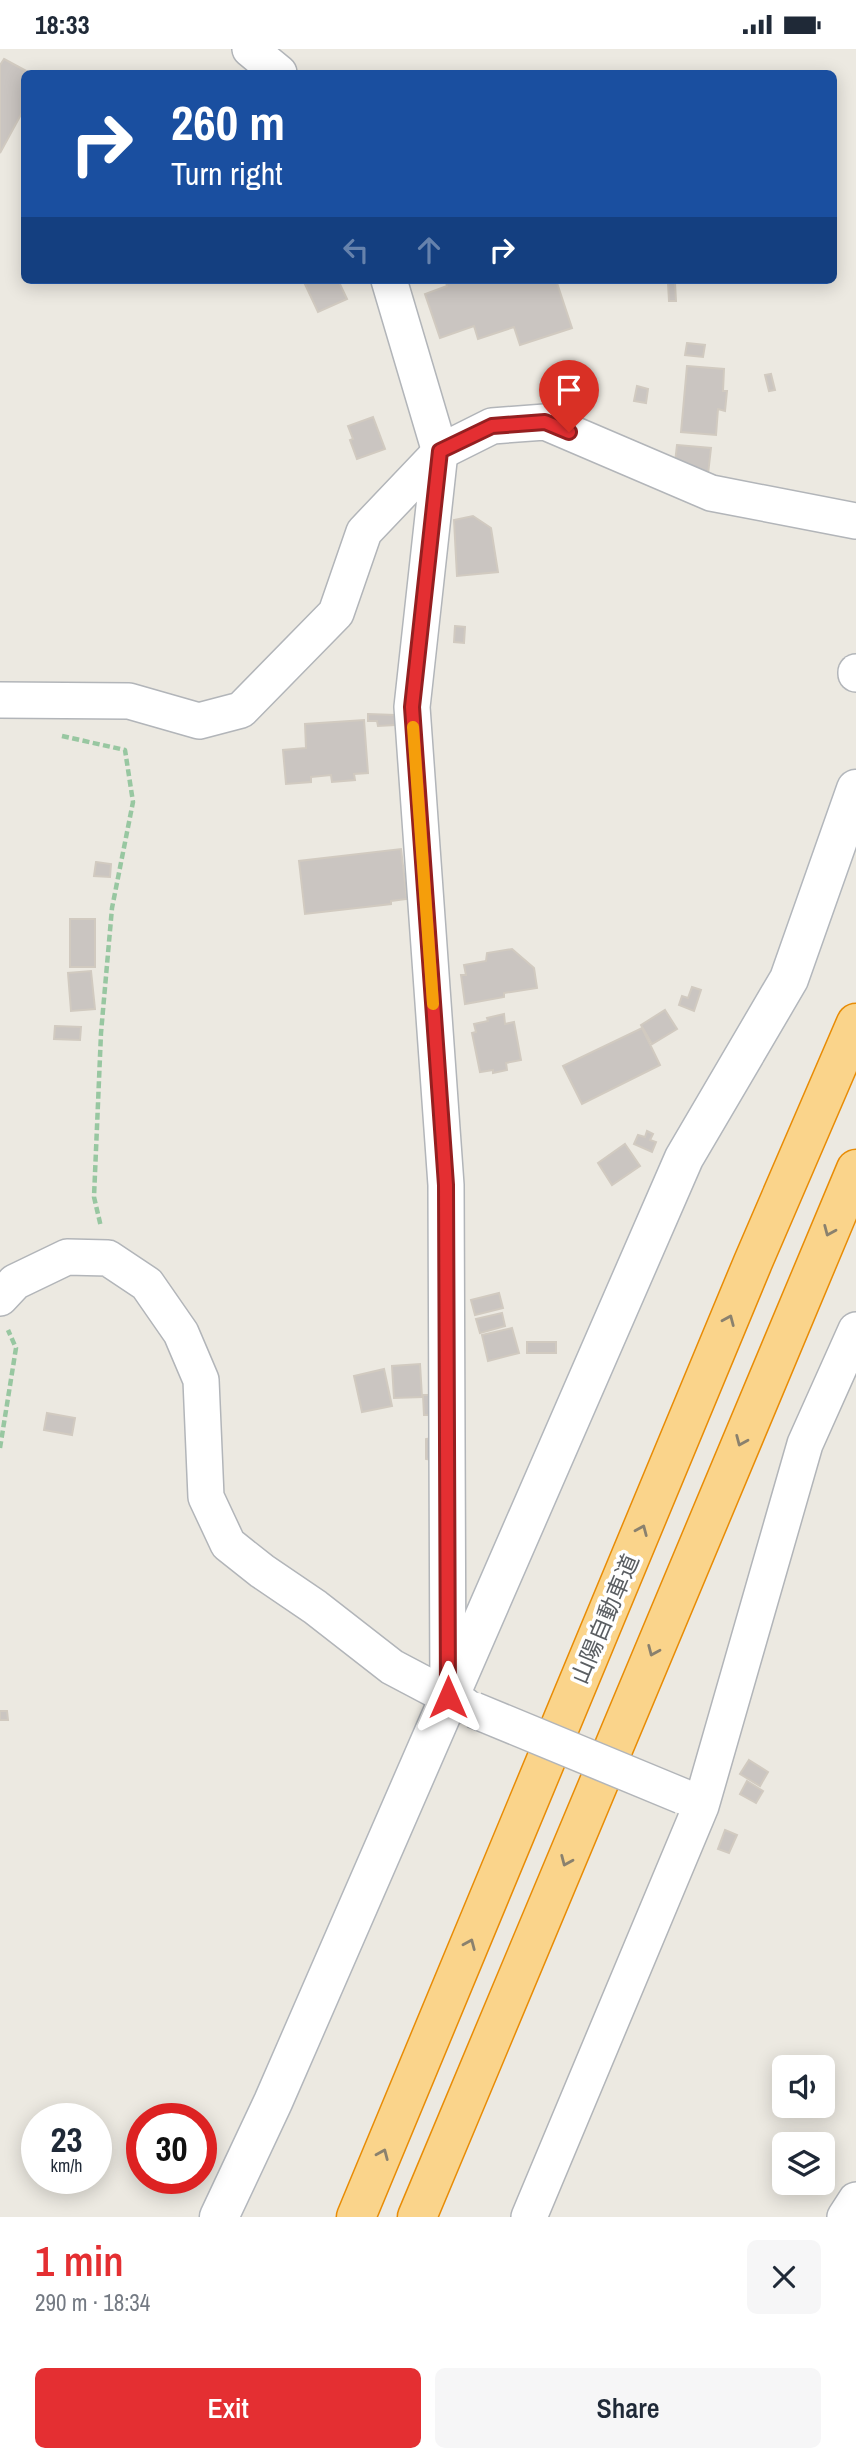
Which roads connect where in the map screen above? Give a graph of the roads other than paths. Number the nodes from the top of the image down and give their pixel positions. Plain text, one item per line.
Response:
1 (250, 49) edge
2 (275, 70) edge
3 (390, 284) edge
4 (440, 451) junction
5 (856, 521) edge
6 (0, 700) edge
7 (856, 789) edge
8 (856, 1023) edge
9 (856, 1169) edge
10 (3, 1312) edge
11 (856, 1330) edge
12 (461, 1704) junction
13 (691, 1801) junction
14 (856, 2200) edge
15 (219, 2217) edge
16 (356, 2217) edge
17 (417, 2217) edge
18 (528, 2217) edge
19 (845, 2217) edge

1 - 2 street
3 - 4 street
4 - 5 street
4 - 6 street
4 - 12 street
7 - 12 street
16 -> 8 highway, 山陽自動車道
9 -> 17 highway
10 - 12 street
11 - 13 street
12 - 13 street, bridge
12 - 15 street
13 - 18 street
14 - 19 street

